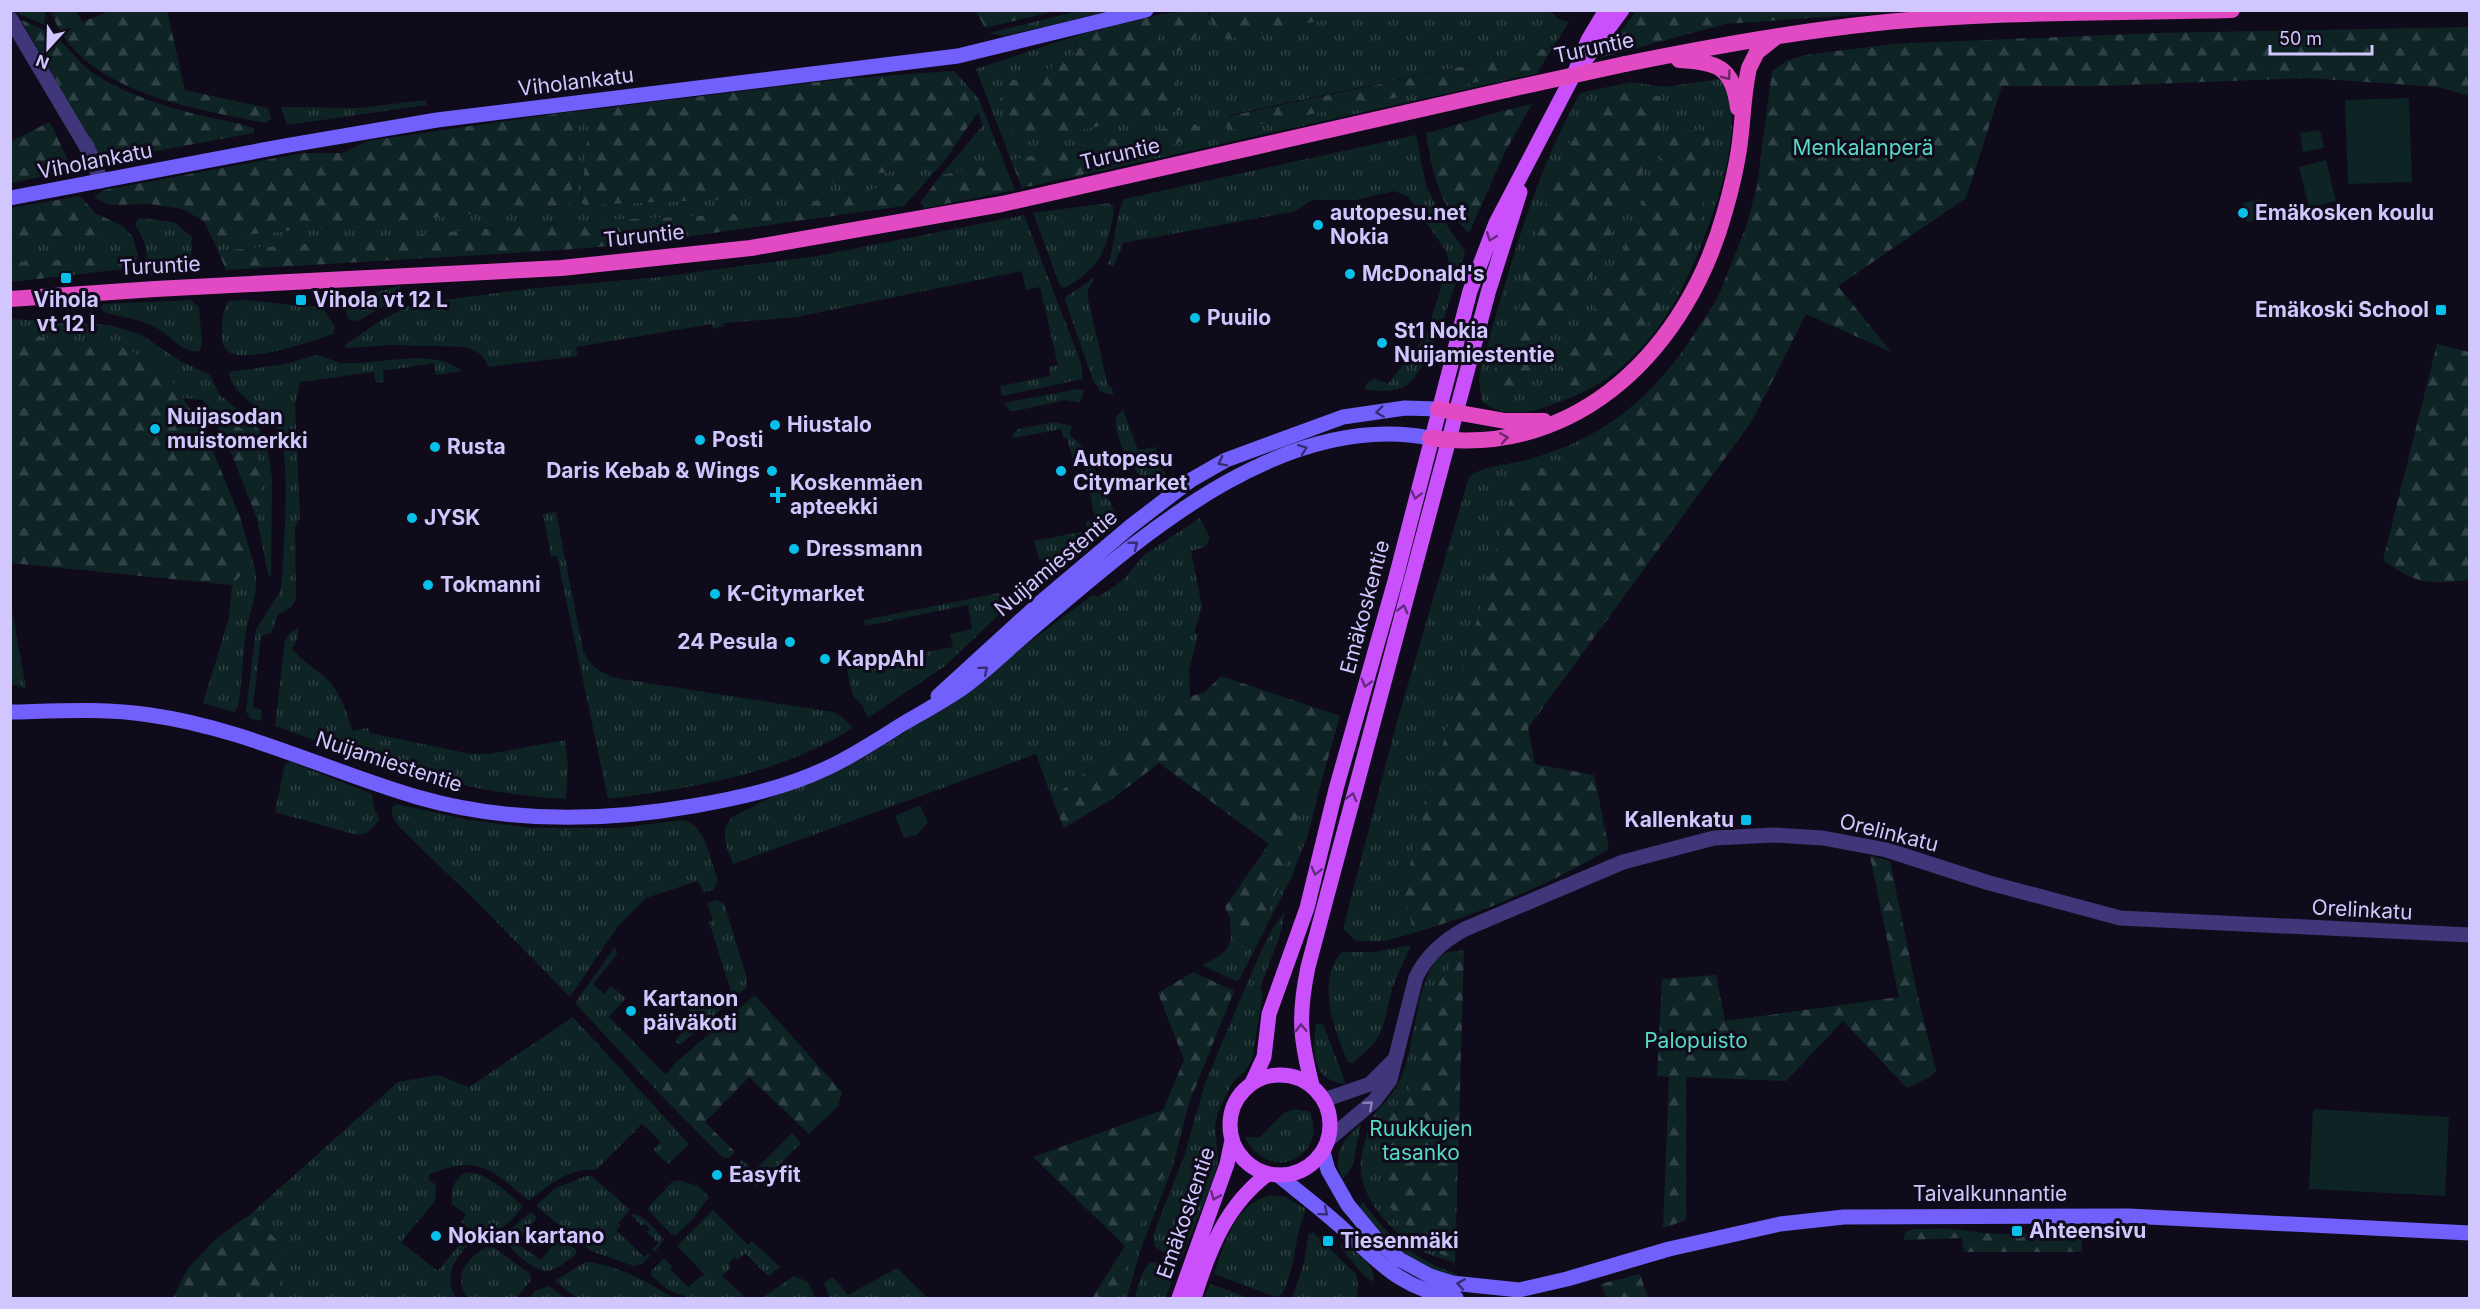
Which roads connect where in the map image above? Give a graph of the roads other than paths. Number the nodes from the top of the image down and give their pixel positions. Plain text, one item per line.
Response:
1 (1146, 10) edge
2 (1606, 10) edge
3 (1622, 10) edge
4 (2232, 10) edge
5 (2084, 12) edge
6 (1945, 14) edge
7 (10, 18) edge
8 (1779, 35) junction
9 (1653, 59) junction
10 (1575, 72) junction
11 (1740, 133) junction
12 (1535, 147) junction
13 (101, 181) junction
14 (10, 198) edge
15 (10, 298) edge
16 (1438, 409) junction
17 (1456, 412) junction
18 (1557, 420) junction
19 (1431, 438) junction
20 (1449, 441) junction
21 (10, 712) edge
22 (919, 714) junction
23 (2469, 935) edge
24 (1394, 1060) junction
25 (1252, 1083) junction
26 (1312, 1085) junction
27 (1324, 1100) junction
28 (1232, 1140) junction
29 (1326, 1146) junction
30 (1273, 1174) junction
31 (2469, 1233) edge
32 (1519, 1290) junction
33 (1179, 1299) edge
34 (1194, 1299) edge
35 (1456, 1299) edge
36 (1503, 1299) edge

1 - 13 main road, Viholankatu
2 - 10 main road, Emäkoskentie
3 - 10 main road, Emäkoskentie
4 - 5 highway, Turuntie
5 - 6 highway, Turuntie
6 - 8 highway, Turuntie
7 - 13 street
8 - 9 highway, Turuntie
8 - 11 highway
9 -> 11 highway
9 - 15 highway, Turuntie, bridge
10 - 12 main road, Emäkoskentie
11 - 18 highway
12 -> 16 main road, Emäkoskentie
12 - 17 main road, Emäkoskentie
13 - 14 main road, Viholankatu
16 - 17 highway
16 - 19 main road, Emäkoskentie
16 -> 22 main road, Nuijamiestentie
17 - 18 highway
17 - 20 main road, Emäkoskentie
20 -> 18 highway
19 - 20 highway
22 -> 19 main road, Nuijamiestentie
19 -> 25 main road, Emäkoskentie
26 -> 20 main road, Emäkoskentie
21 - 22 main road, Nuijamiestentie
23 - 24 street, Orelinkatu
24 - 27 street
29 -> 24 street, Orelinkatu
25 - 26 main road
25 - 28 main road
26 - 27 main road
27 - 29 main road
28 - 30 main road
28 -> 33 main road, Emäkoskentie
29 - 30 main road
32 -> 29 main road, Taivalkunnantie
30 - 34 main road, Emäkoskentie
30 -> 35 main road
31 - 32 main road, Taivalkunnantie
32 - 36 main road, Taivalkunnantie

